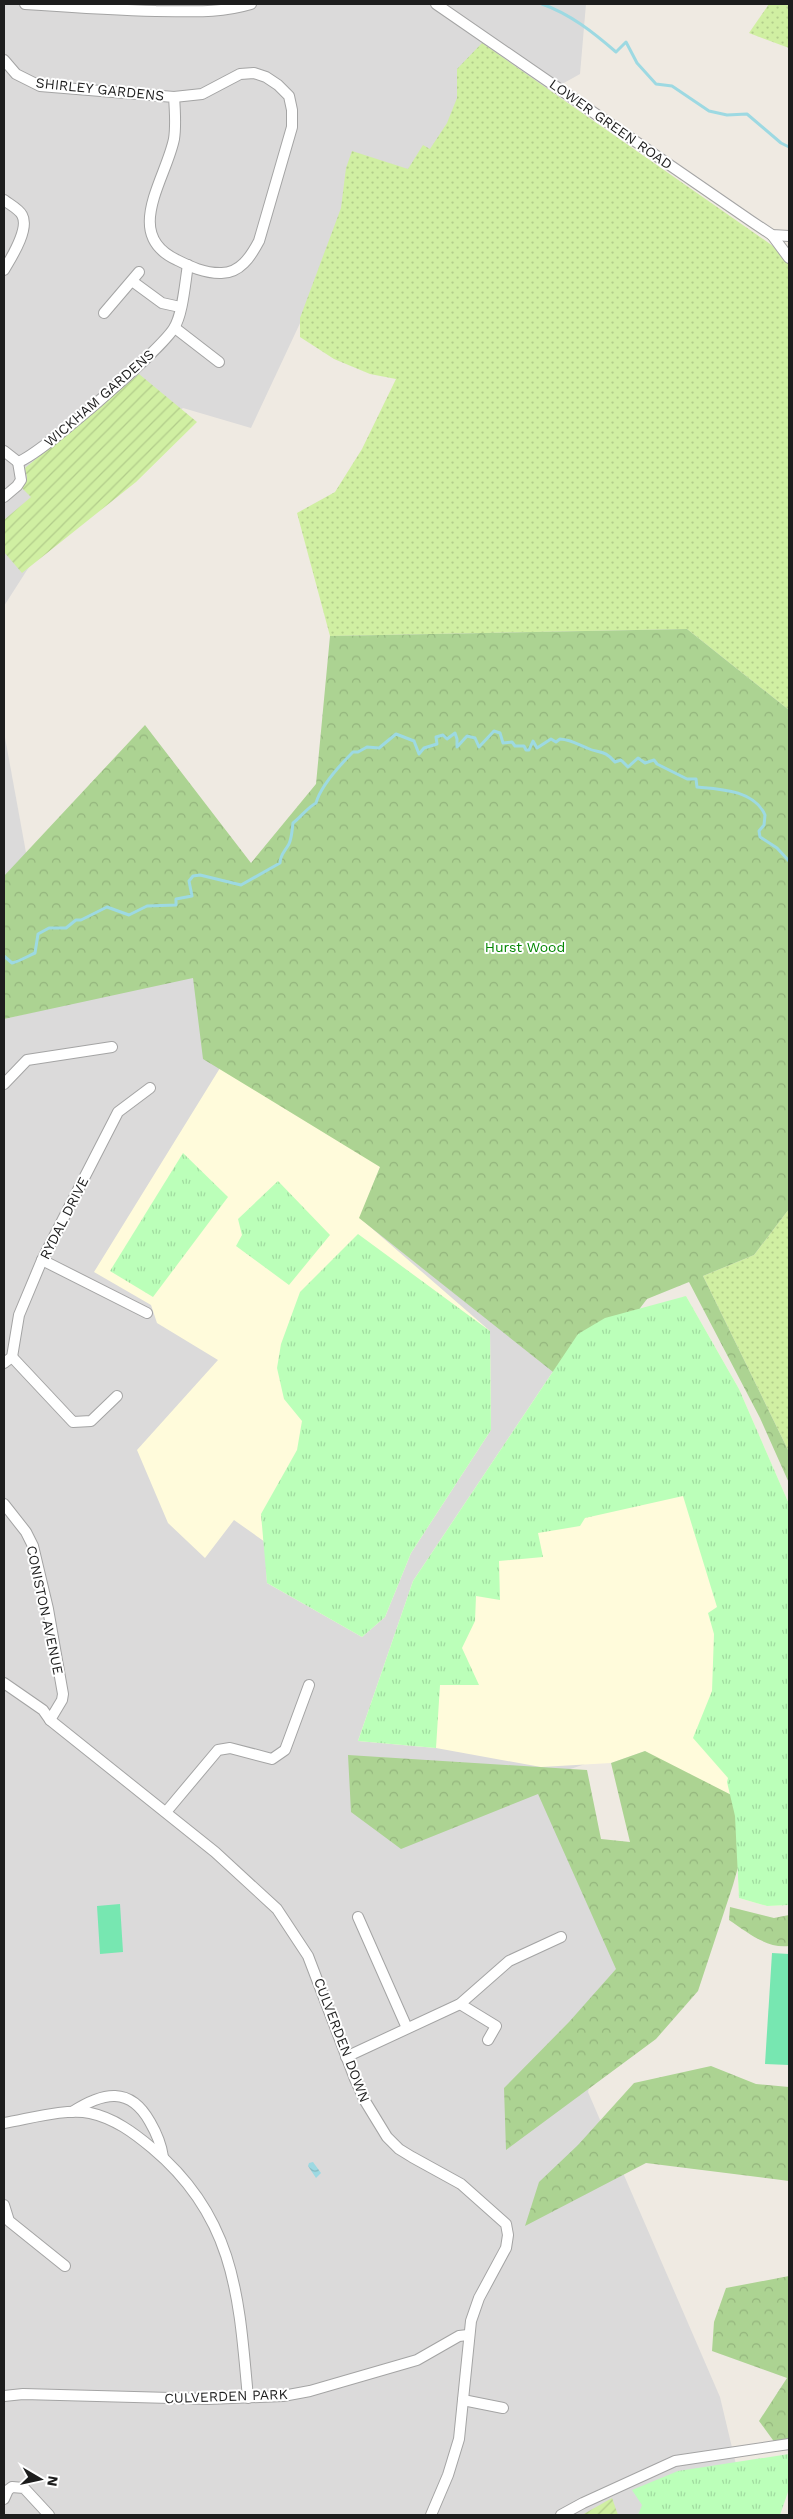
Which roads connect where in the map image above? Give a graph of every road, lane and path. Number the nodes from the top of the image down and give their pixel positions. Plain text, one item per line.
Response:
1 (25, 4) edge
2 (251, 4) edge
3 (436, 4) edge
4 (97, 7) edge
5 (4, 60) edge
6 (174, 97) junction
7 (4, 200) edge
8 (772, 235) junction
9 (789, 236) edge
10 (789, 258) edge
11 (188, 265) junction
12 (4, 270) edge
13 (139, 272) dead end
14 (132, 281) junction
15 (180, 307) junction
16 (104, 313) dead end
17 (175, 328) junction
18 (220, 362) dead end
19 (4, 451) edge
20 (18, 462) junction
21 (4, 497) edge
22 (112, 1047) dead end
23 (4, 1084) edge
24 (150, 1088) dead end
25 (42, 1260) junction
26 (147, 1313) dead end
27 (8, 1360) edge
28 (116, 1396) dead end
29 (4, 1504) edge
30 (4, 1683) edge
31 (309, 1685) dead end
32 (50, 1720) junction
33 (166, 1812) junction
34 (358, 1917) dead end
35 (561, 1937) dead end
36 (460, 2004) junction
37 (406, 2028) junction
38 (488, 2040) dead end
39 (346, 2057) junction
40 (72, 2112) junction
41 (4, 2123) edge
42 (163, 2157) junction
43 (4, 2205) edge
44 (66, 2266) dead end
45 (468, 2335) junction
46 (4, 2396) edge
47 (248, 2398) junction
48 (463, 2400) junction
49 (503, 2408) dead end
50 (789, 2444) edge
51 (4, 2499) edge
52 (49, 2515) edge
53 (431, 2515) edge
54 (561, 2515) edge

1 - 4 street
2 - 4 street
3 - 8 street, LOWER GREEN ROAD
5 - 6 street, SHIRLEY GARDENS
6 - 11 street, SHIRLEY GARDENS
6 - 11 street, SHIRLEY GARDENS
7 - 12 street
8 - 9 street
8 - 10 street
11 - 15 street
13 - 14 street
14 - 15 street
14 - 16 street
15 - 17 street
17 - 18 street
17 - 20 street, WICKHAM GARDENS
19 - 20 street
20 - 21 street
22 - 23 street
24 - 25 street, RYDAL DRIVE
25 - 26 street
25 - 27 street, RYDAL DRIVE
27 - 28 street
29 - 32 street, CONISTON AVENUE
30 - 32 street, CULVERDEN DOWN
31 - 33 street
32 - 33 street, CULVERDEN DOWN
33 - 39 street, CULVERDEN DOWN
34 - 37 street
35 - 36 street
36 - 37 street
36 - 38 street
37 - 39 street
39 - 45 street, CULVERDEN DOWN
40 - 41 street
40 - 42 street
40 - 42 street
42 - 47 street
43 - 44 street
45 - 47 street, CULVERDEN PARK
45 - 48 street, CULVERDEN DOWN
46 - 47 street, CULVERDEN PARK
48 - 49 street
48 - 53 street, CULVERDEN DOWN
50 - 54 street
51 - 52 street

